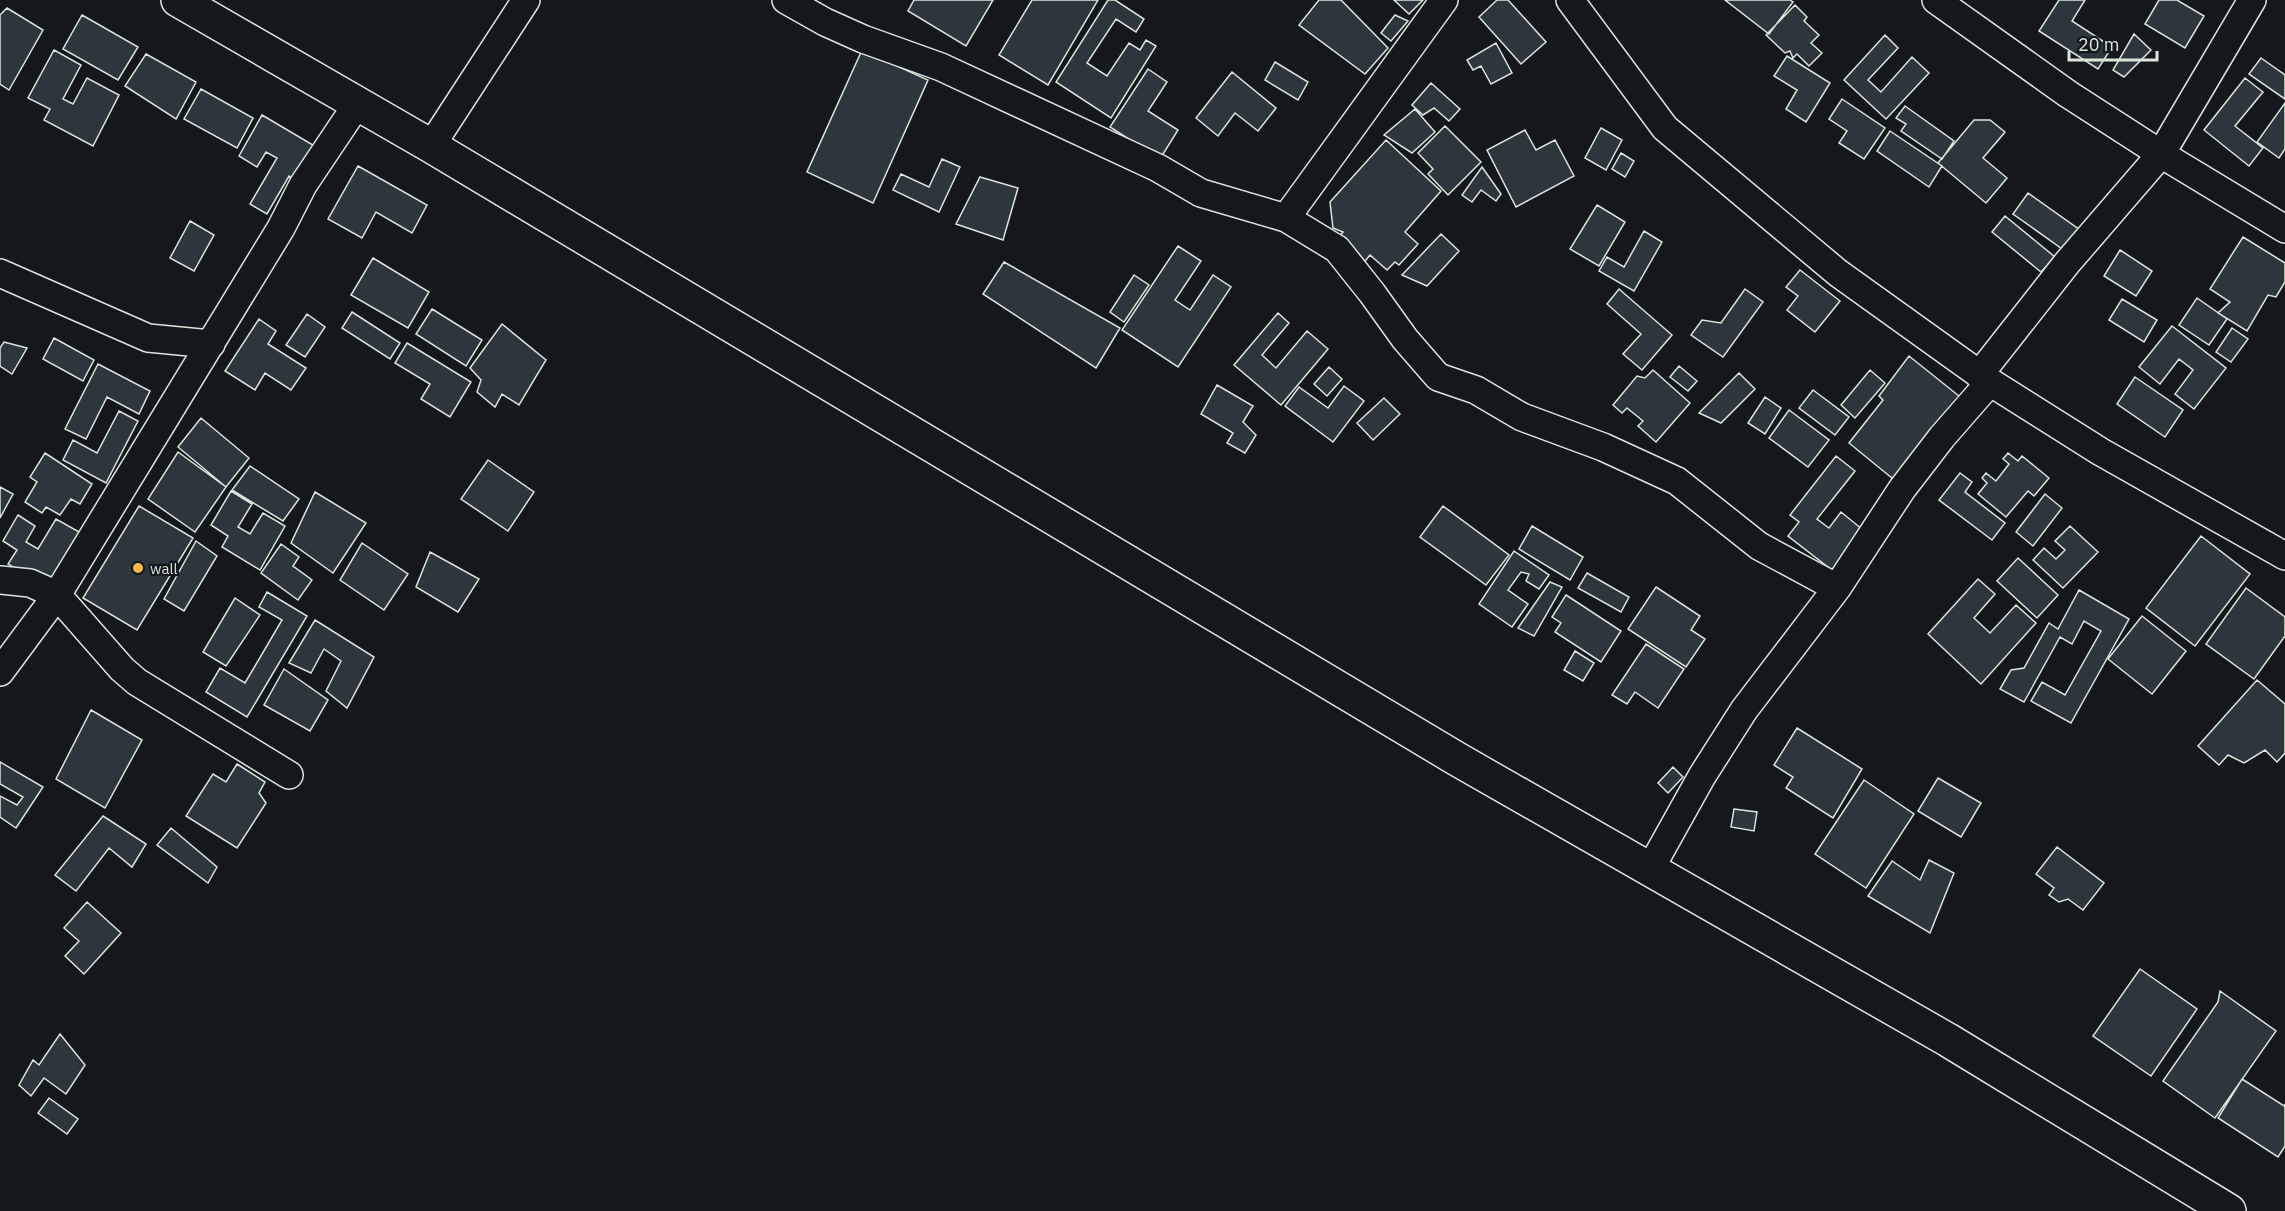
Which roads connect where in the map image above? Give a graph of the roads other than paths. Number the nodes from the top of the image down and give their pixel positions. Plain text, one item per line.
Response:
1 (178, 0) edge
2 (526, 0) edge
3 (786, 0) edge
4 (1444, 0) edge
5 (1570, 0) edge
6 (1936, 0) edge
7 (2252, 0) edge
8 (358, 103) junction
9 (431, 146) junction
10 (2161, 154) junction
11 (1286, 218) junction
12 (2285, 229) edge
13 (0, 273) edge
14 (211, 344) junction
15 (1984, 378) junction
16 (2285, 556) edge
17 (0, 580) edge
18 (1837, 588) junction
19 (57, 595) junction
20 (0, 672) edge
21 (289, 775) dead end
22 (1649, 871) junction
23 (2229, 1211) edge

1 - 8 main road
2 - 9 street
3 - 11 street
4 - 11 street
5 - 15 street
6 - 10 street
7 - 10 street
8 - 9 main road
8 - 14 street
9 - 22 main road
10 - 12 street
10 - 15 street
11 - 18 street
13 - 14 street
14 - 19 street
15 - 16 street
15 - 18 street
17 - 19 street
18 - 22 street
19 - 20 street
19 - 21 street
22 - 23 main road

